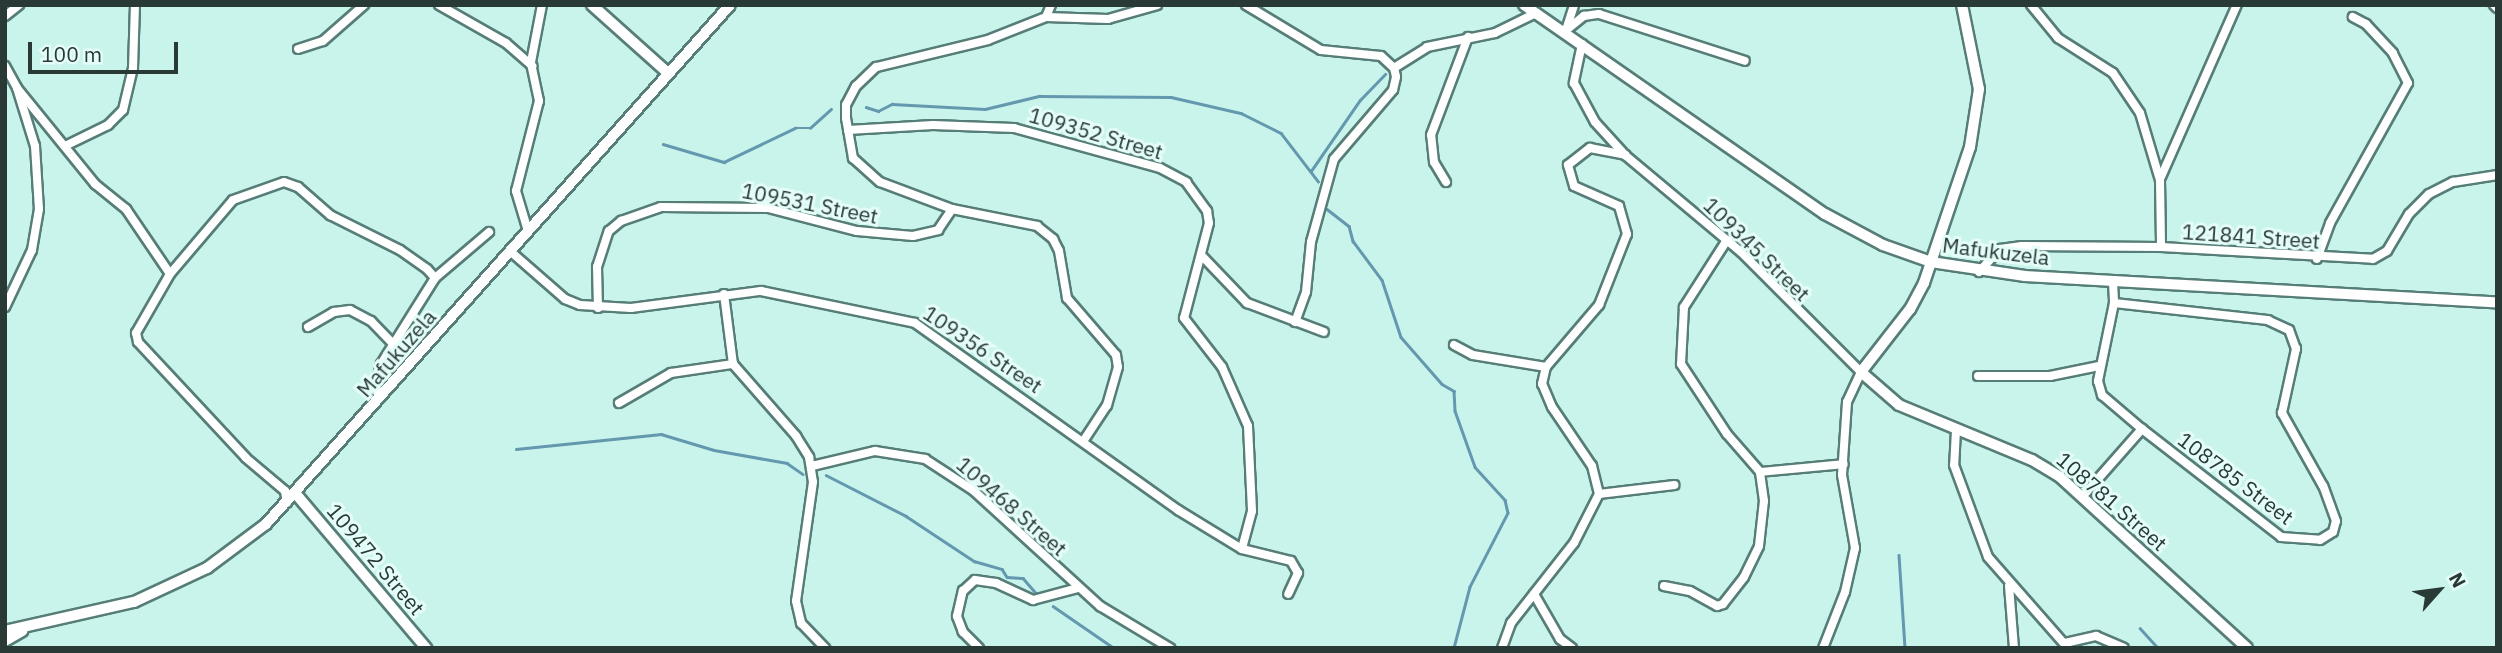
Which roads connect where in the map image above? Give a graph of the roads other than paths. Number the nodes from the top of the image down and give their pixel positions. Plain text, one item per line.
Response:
1 (19, 5) edge
2 (135, 5) edge
3 (365, 5) edge
4 (439, 5) edge
5 (542, 5) edge
6 (592, 5) edge
7 (730, 5) edge
8 (1051, 5) edge
9 (1157, 5) edge
10 (1246, 5) edge
11 (1524, 5) edge
12 (1574, 5) edge
13 (1962, 5) edge
14 (2031, 5) edge
15 (2237, 5) edge
16 (1536, 13) junction
17 (5, 16) edge
18 (1046, 17) junction
19 (2353, 17) dead end
20 (1564, 32) junction
21 (1468, 37) junction
22 (1581, 44) junction
23 (298, 49) dead end
24 (1745, 61) dead end
25 (5, 66) edge
26 (1394, 68) junction
27 (534, 69) junction
28 (667, 72) junction
29 (17, 88) junction
30 (848, 131) junction
31 (67, 145) junction
32 (1625, 155) junction
33 (2497, 175) edge
34 (2160, 180) junction
35 (1446, 182) dead end
36 (952, 209) junction
37 (528, 231) junction
38 (489, 232) dead end
39 (1727, 240) junction
40 (2161, 247) junction
41 (510, 251) junction
42 (1203, 257) junction
43 (2317, 259) junction
44 (1931, 262) junction
45 (1979, 272) junction
46 (170, 274) junction
47 (435, 278) junction
48 (2113, 282) junction
49 (724, 294) junction
50 (2497, 302) edge
51 (2114, 303) junction
52 (5, 306) edge
53 (598, 308) junction
54 (1295, 322) junction
55 (308, 327) dead end
56 (1324, 332) dead end
57 (393, 344) junction
58 (1454, 345) dead end
59 (733, 364) junction
60 (2099, 366) junction
61 (1545, 367) junction
62 (1861, 372) junction
63 (1978, 376) dead end
64 (380, 402) junction
65 (619, 403) dead end
66 (2142, 429) junction
67 (1956, 430) junction
68 (1084, 440) junction
69 (1844, 464) junction
70 (812, 466) junction
71 (1760, 472) junction
72 (1674, 485) dead end
73 (296, 494) junction
74 (1599, 494) junction
75 (2082, 497) junction
76 (287, 503) junction
77 (1242, 549) junction
78 (1664, 586) dead end
79 (2009, 586) junction
80 (1078, 588) junction
81 (1289, 594) dead end
82 (1534, 594) junction
83 (24, 630) junction
84 (5, 631) edge
85 (5, 641) edge
86 (2067, 646) edge
87 (426, 648) edge
88 (825, 648) edge
89 (979, 648) edge
90 (1170, 648) edge
91 (1502, 648) edge
92 (1572, 648) edge
93 (1823, 648) edge
94 (2014, 648) edge
95 (2124, 648) edge
96 (2247, 648) edge

1 - 17 street
2 - 31 street
3 - 23 street
4 - 27 street
5 - 27 street
6 - 28 main road
7 - 28 main road, Mafukuzela
8 - 18 street
9 - 18 street
10 - 26 street
11 - 16 main road, Mafukuzela
12 - 20 street
13 - 44 street
14 - 34 street
15 - 34 street
16 - 20 main road, Mafukuzela
16 - 21 street
18 - 30 street
19 - 43 street
20 - 22 main road, Mafukuzela
20 - 24 street
21 - 26 street
21 - 35 street
22 - 32 street, 109345 Street
22 - 44 main road, Mafukuzela
25 - 29 street
26 - 54 street
27 - 37 street
28 - 37 main road, Mafukuzela
29 - 31 street
29 - 52 street
30 - 36 street
30 - 42 street, 109352 Street
31 - 46 street
32 - 39 street, 109345 Street
32 - 61 street, 109345 Street
33 - 43 street, 121841 Street
34 - 40 street
36 - 53 street, 109531 Street
36 - 68 street
37 - 41 main road, Mafukuzela
38 - 47 street
39 - 62 street, 109345 Street
39 - 71 street
40 - 43 street, 121841 Street
40 - 45 street, 121841 Street
41 - 53 street, 109356 Street
41 - 64 main road, Mafukuzela
42 - 54 street
42 - 77 street, 109352 Street
44 - 45 main road, Mafukuzela
44 - 62 street
45 - 48 main road, Mafukuzela
46 - 47 street
46 - 76 street
47 - 57 street
48 - 50 main road, Mafukuzela
48 - 51 street, 108785 Street
49 - 53 street, 109356 Street
49 - 59 street
49 - 68 street, 109356 Street
51 - 60 street, 108785 Street
51 - 66 street, 108785 Street
54 - 56 street
55 - 57 street
57 - 64 street
58 - 61 street
59 - 65 street
59 - 70 street
60 - 63 street
60 - 66 street, 108785 Street
61 - 74 street
62 - 67 street, 108781 Street
62 - 69 street
64 - 73 main road, Mafukuzela
66 - 75 street
67 - 75 street, 108781 Street
67 - 79 street
68 - 77 street, 109356 Street
69 - 71 street
69 - 93 street
70 - 80 street, 109468 Street
70 - 88 street
71 - 78 street
72 - 74 street
73 - 76 main road, Mafukuzela
73 - 87 street, 109472 Street
74 - 82 street
75 - 96 street, 108781 Street
76 - 83 main road, Mafukuzela
77 - 81 street, 109356 Street
79 - 86 street
79 - 94 street
80 - 89 street
80 - 90 street, 109468 Street
82 - 91 street
82 - 92 street
83 - 84 main road
83 - 85 main road
86 - 95 street

